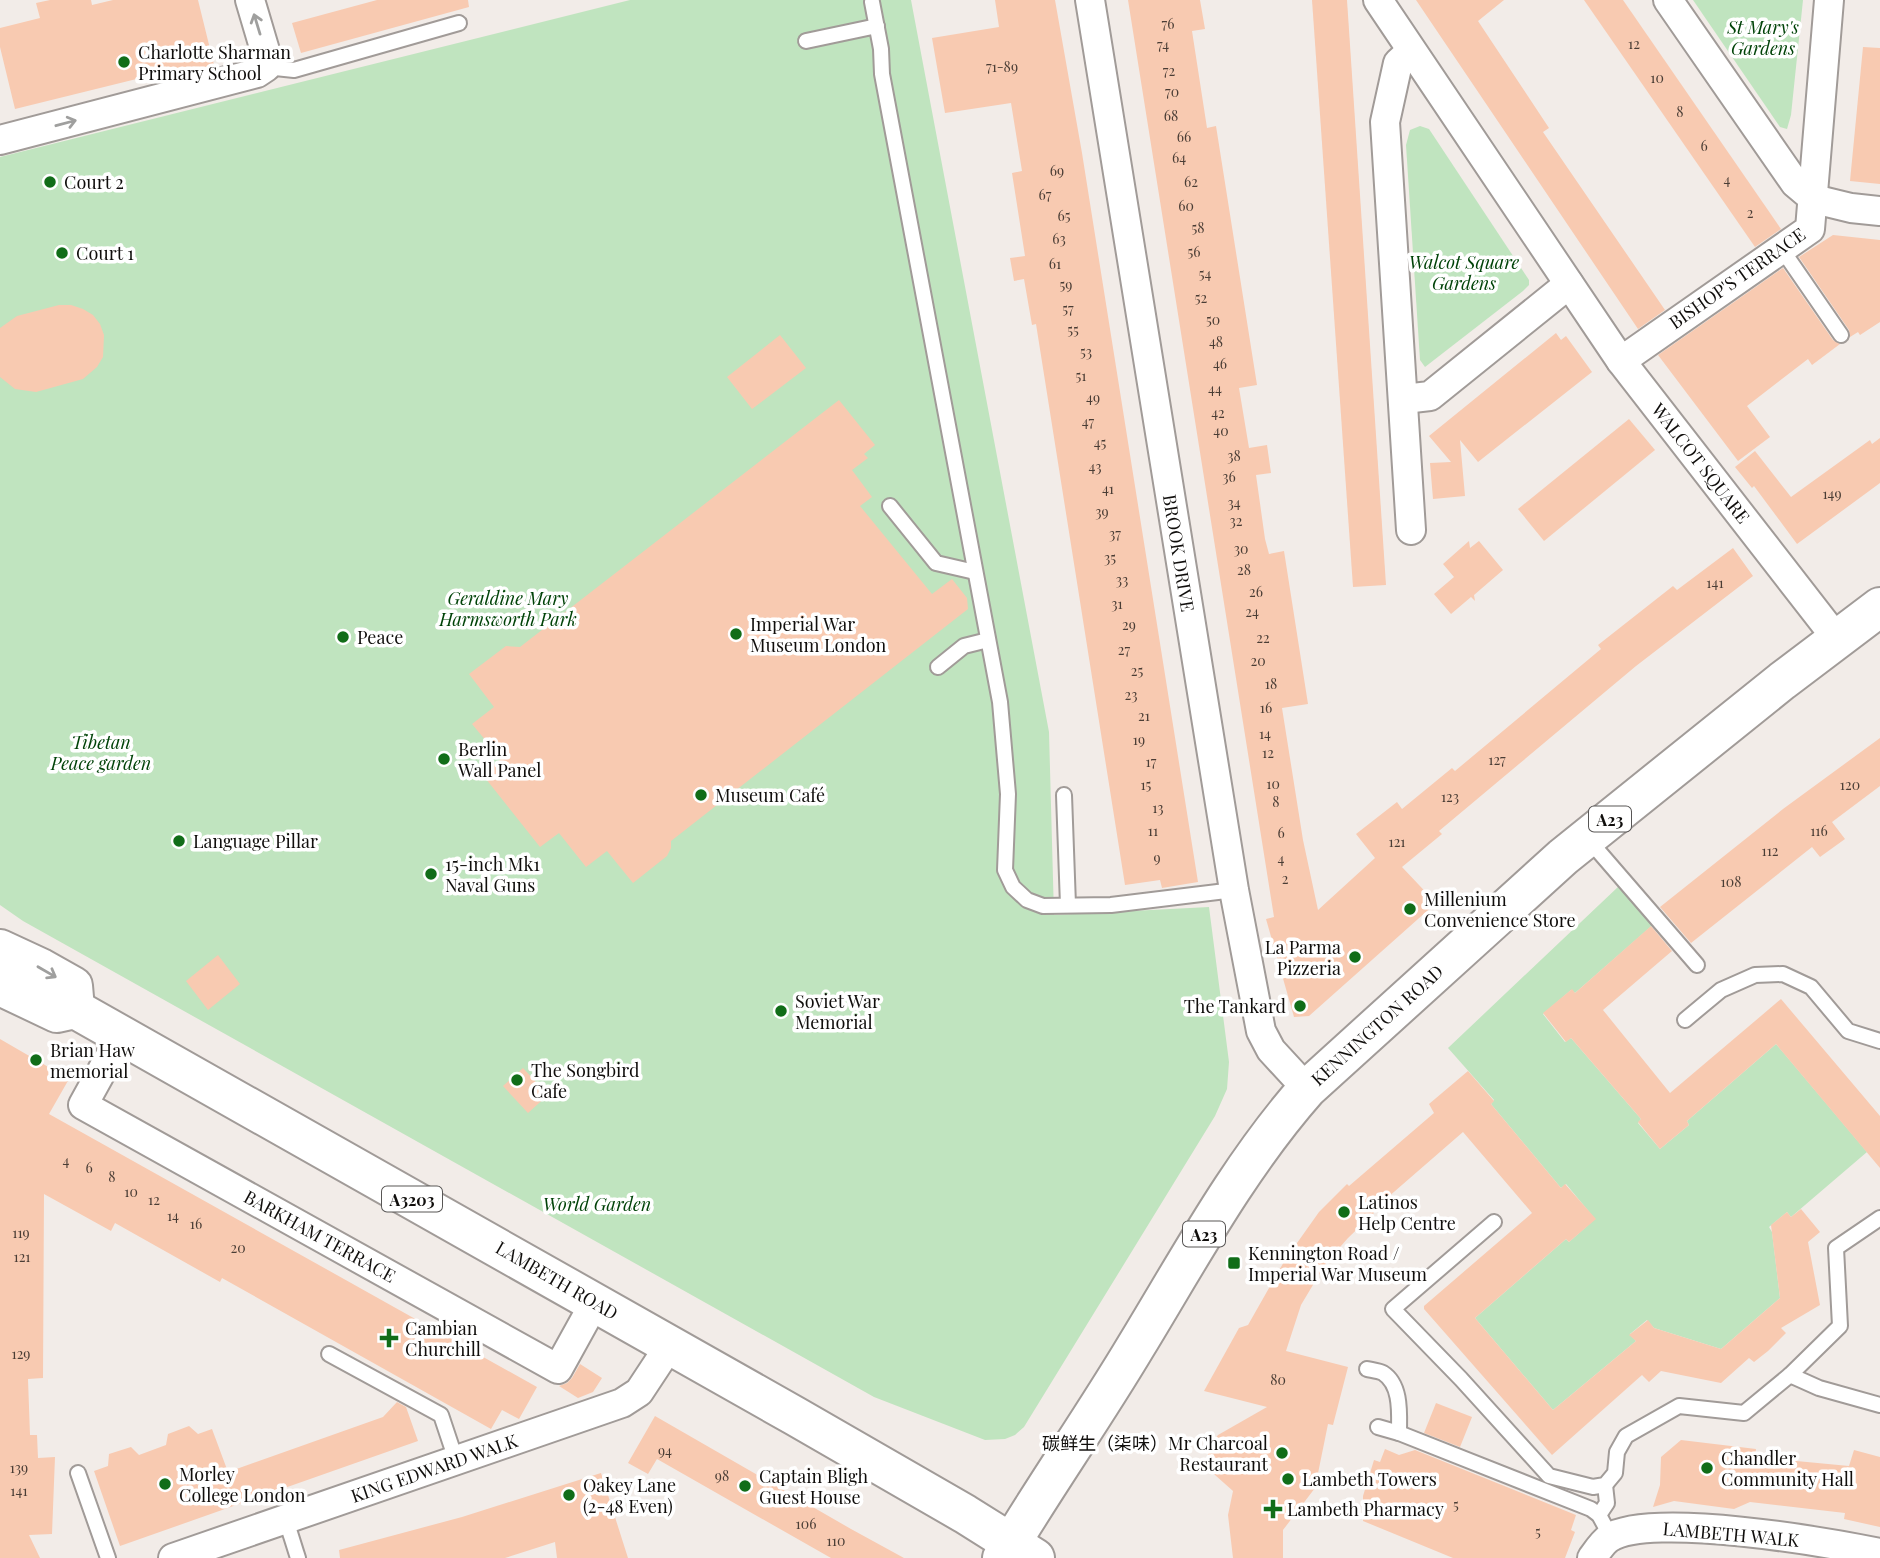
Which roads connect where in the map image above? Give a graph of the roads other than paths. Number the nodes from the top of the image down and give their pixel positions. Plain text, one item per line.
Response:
1 (250, 0) edge
2 (1090, 0) edge
3 (1378, 0) edge
4 (1668, 0) edge
5 (1829, 0) edge
6 (872, 2) dead end
7 (459, 23) dead end
8 (877, 26) junction
9 (806, 41) dead end
10 (1411, 51) junction
11 (266, 67) junction
12 (0, 140) edge
13 (1814, 199) junction
14 (1880, 211) edge
15 (1780, 248) junction
16 (1569, 284) junction
17 (1841, 335) dead end
18 (1621, 361) junction
19 (1404, 399) junction
20 (890, 506) dead end
21 (1411, 530) dead end
22 (975, 572) junction
23 (1880, 607) edge
24 (1837, 639) junction
25 (988, 640) junction
26 (938, 667) dead end
27 (1063, 795) dead end
28 (1587, 838) junction
29 (1234, 890) junction
30 (1068, 905) junction
31 (0, 949) edge
32 (1697, 965) dead end
33 (0, 986) edge
34 (75, 1009) junction
35 (1685, 1020) dead end
36 (121, 1036) junction
37 (1880, 1041) edge
38 (1307, 1089) junction
39 (1880, 1218) edge
40 (1494, 1222) dead end
41 (595, 1302) junction
42 (670, 1345) junction
43 (329, 1354) dead end
44 (1367, 1369) dead end
45 (1790, 1375) junction
46 (1880, 1405) edge
47 (1378, 1427) dead end
48 (1399, 1433) junction
49 (456, 1460) junction
50 (78, 1473) dead end
51 (1605, 1485) junction
52 (286, 1520) junction
53 (1605, 1526) junction
54 (1016, 1553) edge
55 (1880, 1553) edge
56 (108, 1558) edge
57 (173, 1558) edge
58 (298, 1558) edge
59 (1592, 1558) edge

11 -> 1 street
2 - 29 street, BROOK DRIVE
3 - 10 street, WALCOT SQUARE
4 - 13 street
5 - 13 street
6 - 8 lane
7 - 11 lane
8 - 9 lane
8 - 22 lane
10 - 16 street, WALCOT SQUARE
10 - 19 street
12 -> 11 street
13 - 14 street
13 - 15 street, BISHOP'S TERRACE
15 - 17 lane
15 - 18 street, BISHOP'S TERRACE
16 - 18 street, WALCOT SQUARE
16 - 19 street
18 - 24 street, WALCOT SQUARE
19 - 21 street
20 - 22 lane
22 - 25 lane
23 - 24 main road, KENNINGTON ROAD / A23
24 - 28 main road, KENNINGTON ROAD / A23
25 - 26 lane
25 - 30 lane
27 - 30 lane
28 - 32 lane
28 - 38 main road, KENNINGTON ROAD / A23
29 - 30 lane
29 - 38 street, BROOK DRIVE
31 -> 34 main road
33 - 34 main road, LAMBETH ROAD / A3203
34 - 36 main road, LAMBETH ROAD / A3203
35 - 37 lane
36 - 41 main road, LAMBETH ROAD / A3203
36 - 41 street, BARKHAM TERRACE
38 - 54 main road, KENNINGTON ROAD / A23
39 - 45 lane
40 - 51 lane
41 - 42 main road, LAMBETH ROAD / A3203
42 - 49 street, KING EDWARD WALK
42 - 54 main road, LAMBETH ROAD / A3203
43 - 49 lane
44 - 48 lane
45 - 46 lane
45 - 51 lane
47 - 48 lane
48 - 53 lane
49 - 52 street, KING EDWARD WALK
50 - 56 lane
51 - 53 lane
52 - 57 street, KING EDWARD WALK
52 - 58 lane
53 - 55 street, LAMBETH WALK
53 - 59 street

